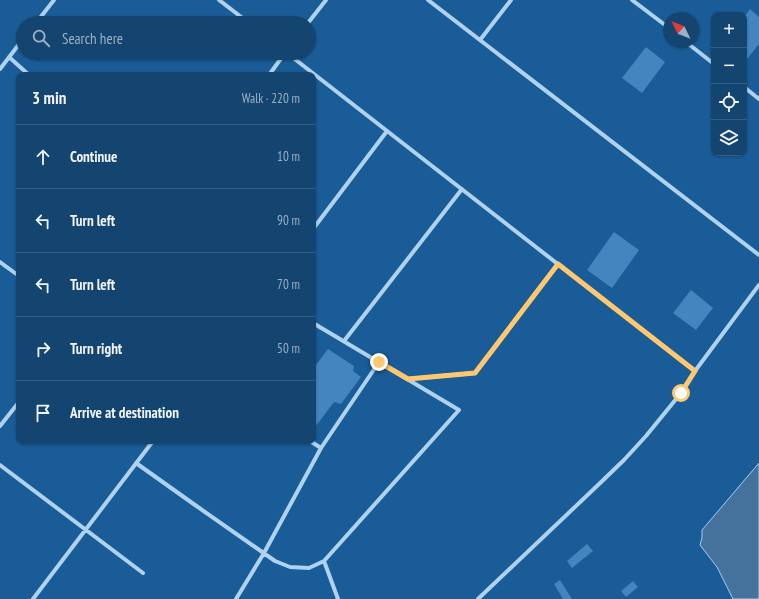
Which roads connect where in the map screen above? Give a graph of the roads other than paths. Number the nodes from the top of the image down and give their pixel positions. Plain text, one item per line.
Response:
1 (54, 0) edge
2 (219, 0) edge
3 (326, 0) edge
4 (428, 0) edge
5 (511, 0) edge
6 (632, 0) edge
7 (41, 16) edge
8 (240, 16) edge
9 (313, 16) edge
10 (663, 23) edge
11 (480, 40) junction
12 (16, 48) edge
13 (694, 48) edge
14 (9, 57) junction
15 (281, 60) edge
16 (295, 60) edge
17 (711, 62) edge
18 (0, 69) edge
19 (26, 72) edge
20 (271, 72) edge
21 (311, 72) edge
22 (316, 76) edge
23 (747, 89) edge
24 (759, 99) edge
25 (387, 131) junction
26 (462, 189) junction
27 (316, 225) edge
28 (759, 255) edge
29 (0, 262) edge
30 (558, 264) junction
31 (16, 274) edge
32 (759, 286) edge
33 (316, 325) edge
34 (344, 341) junction
35 (379, 362) junction
36 (695, 371) junction
37 (408, 379) junction
38 (16, 406) edge
39 (0, 426) edge
40 (151, 444) edge
41 (315, 444) edge
42 (321, 448) junction
43 (136, 463) junction
44 (0, 465) edge
45 (86, 530) junction
46 (264, 554) junction
47 (324, 561) junction
48 (143, 573) dead end
49 (33, 599) edge
50 (236, 599) edge
51 (338, 599) edge
52 (478, 599) edge

1 - 7 street
2 - 8 street
3 - 9 street
4 - 11 street
5 - 11 street
6 - 10 street
11 - 28 street
12 - 14 street
13 - 17 street
14 - 18 street
14 - 19 street
15 - 20 street
16 - 21 street
22 - 25 street
23 - 24 street
25 - 26 street
25 - 27 street
26 - 30 street
26 - 34 street
29 - 31 street
30 - 36 street
30 - 37 street
32 - 36 street
33 - 34 street
34 - 35 street
35 - 37 street
35 - 42 street
36 - 52 street
37 - 47 street
38 - 39 street
40 - 43 street
41 - 42 street
42 - 46 street
43 - 45 street
43 - 46 street
44 - 45 street
45 - 48 street
45 - 49 street
46 - 47 street
46 - 50 street
47 - 51 street

